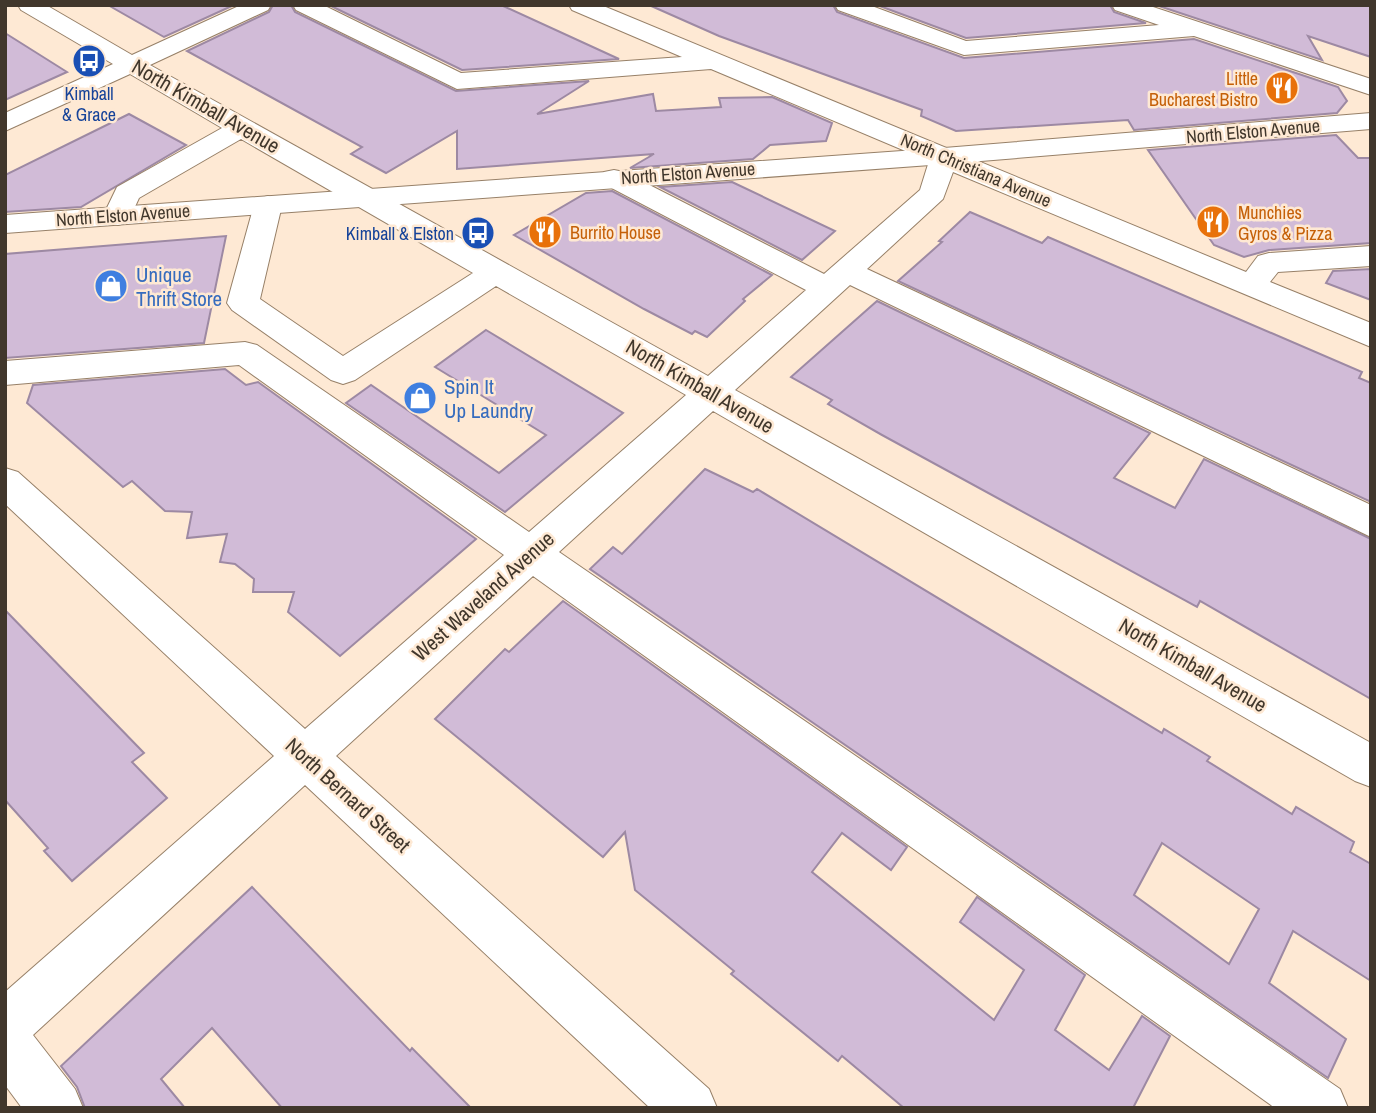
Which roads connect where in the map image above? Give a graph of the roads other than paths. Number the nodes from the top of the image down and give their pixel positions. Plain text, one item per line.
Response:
1 (29, 5) edge
2 (260, 5) edge
3 (304, 5) edge
4 (580, 5) edge
5 (846, 5) edge
6 (1133, 7) edge
7 (1195, 30) junction
8 (716, 62) junction
9 (133, 64) junction
10 (1371, 87) edge
11 (1371, 121) edge
12 (5, 123) edge
13 (241, 128) junction
14 (944, 156) junction
15 (614, 178) junction
16 (370, 199) junction
17 (268, 205) junction
18 (118, 216) junction
19 (5, 224) edge
20 (1371, 256) edge
21 (498, 271) junction
22 (836, 279) junction
23 (1251, 286) junction
24 (1371, 337) edge
25 (5, 373) edge
26 (711, 392) junction
27 (5, 482) edge
28 (1371, 522) edge
29 (532, 553) junction
30 (305, 757) junction
31 (1371, 766) edge
32 (5, 1026) edge
33 (5, 1042) edge
34 (56, 1108) edge
35 (690, 1108) edge
36 (1321, 1108) edge

1 - 9 street, North Kimball Avenue
2 - 9 street
3 - 8 street
4 - 8 street, North Christiana Avenue
5 - 7 street
6 - 7 street
7 - 10 street
8 - 14 street, North Christiana Avenue
9 - 12 street
9 - 13 street, North Kimball Avenue
11 - 14 street, North Elston Avenue
13 - 16 street, North Kimball Avenue
13 - 18 street
14 - 15 street, North Elston Avenue
14 - 22 street, West Waveland Avenue
14 - 23 street, North Christiana Avenue
15 - 16 street, North Elston Avenue
15 - 22 street
16 - 17 street, North Elston Avenue
16 - 21 street, North Kimball Avenue
17 - 18 street, North Elston Avenue
17 - 21 street
18 - 19 street, North Elston Avenue
20 - 23 street
21 - 26 street, North Kimball Avenue
22 - 26 street, West Waveland Avenue
22 - 28 street
23 - 24 street, North Christiana Avenue
25 - 29 street
26 - 29 street, West Waveland Avenue
26 - 31 street, North Kimball Avenue
27 - 30 street, North Bernard Street
29 - 30 street, West Waveland Avenue
29 - 36 street
30 - 32 street, West Waveland Avenue
30 - 35 street, North Bernard Street
33 - 34 street

